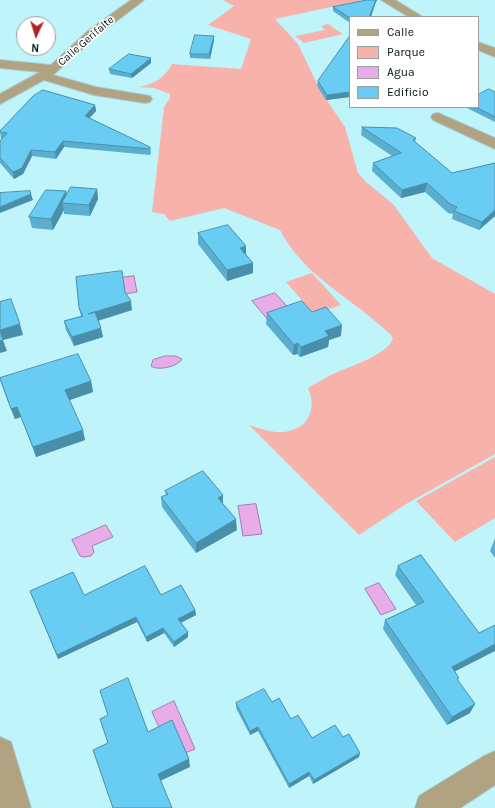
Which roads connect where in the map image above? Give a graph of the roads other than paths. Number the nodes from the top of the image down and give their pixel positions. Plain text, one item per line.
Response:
1 (138, 0) edge
2 (388, 0) edge
3 (415, 16) edge
4 (479, 46) edge
5 (495, 53) edge
6 (0, 64) edge
7 (48, 73) junction
8 (146, 99) dead end
9 (0, 100) edge
10 (438, 117) dead end
11 (495, 144) edge
12 (0, 753) edge
13 (495, 767) edge
14 (15, 808) edge
15 (431, 808) edge

1 - 7 street, Calle Gerifalte
2 - 3 street
4 - 5 street
6 - 7 street, Calle Gerifalte
7 - 8 street, Calle Gerifalte
7 - 9 street, Calle Gerifalte
10 - 11 street
12 - 14 street
13 - 15 street

